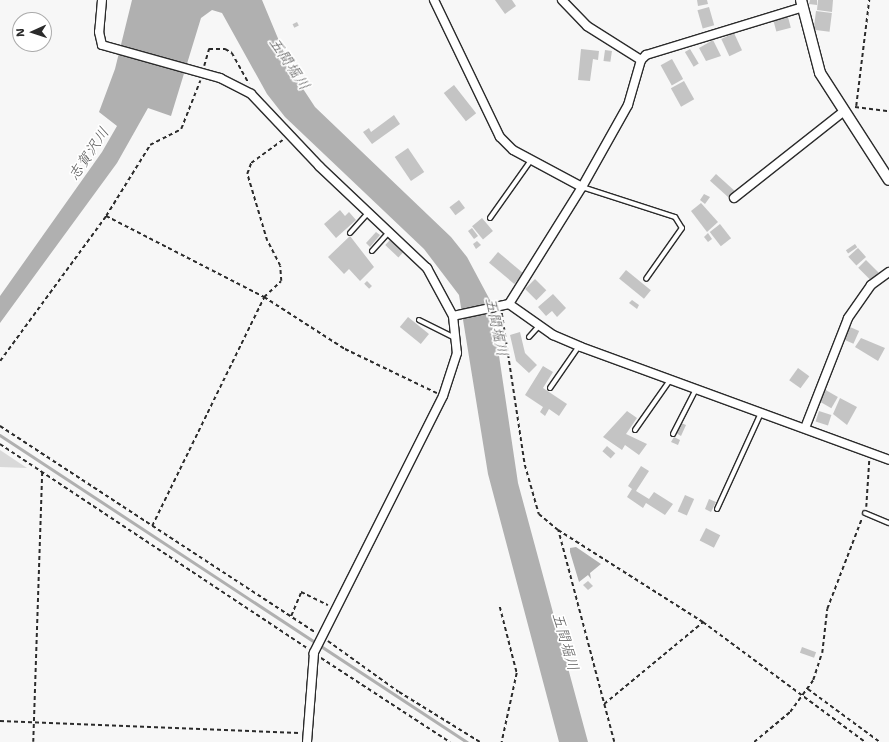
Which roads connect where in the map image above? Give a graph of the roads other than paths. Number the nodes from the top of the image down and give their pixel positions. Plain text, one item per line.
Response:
1 (102, 0) edge
2 (434, 0) edge
3 (562, 0) edge
4 (802, 3) edge
5 (641, 60) junction
6 (842, 112) junction
7 (531, 160) junction
8 (889, 180) edge
9 (582, 187) junction
10 (734, 198) dead end
11 (368, 212) junction
12 (490, 218) dead end
13 (390, 232) junction
14 (350, 233) dead end
15 (372, 251) dead end
16 (889, 272) edge
17 (646, 279) dead end
18 (502, 306) junction
19 (453, 316) junction
20 (418, 320) dead end
21 (539, 326) junction
22 (530, 337) dead end
23 (457, 339) junction
24 (579, 346) junction
25 (671, 380) junction
26 (550, 388) dead end
27 (696, 389) junction
28 (761, 412) junction
29 (806, 428) junction
30 (635, 430) dead end
31 (673, 434) dead end
32 (889, 460) edge
33 (717, 509) dead end
34 (864, 513) road end
35 (889, 523) edge
36 (307, 738) edge

1 - 11 street
2 - 7 street
3 - 5 street
4 - 5 street
4 - 6 street
5 - 9 street
6 - 8 street
6 - 10 street
7 - 9 street
7 - 12 lane
9 - 17 lane
9 - 18 street
11 - 13 street
11 - 14 lane
13 - 15 lane
13 - 19 street
16 - 29 street
18 - 19 street
18 - 21 street
19 - 23 street
20 - 23 lane
21 - 22 lane
21 - 24 street
23 - 36 street
24 - 25 street
24 - 26 lane
25 - 27 street
25 - 30 lane
27 - 28 street
27 - 31 lane
28 - 29 street
28 - 33 lane
29 - 32 street
34 - 35 lane

